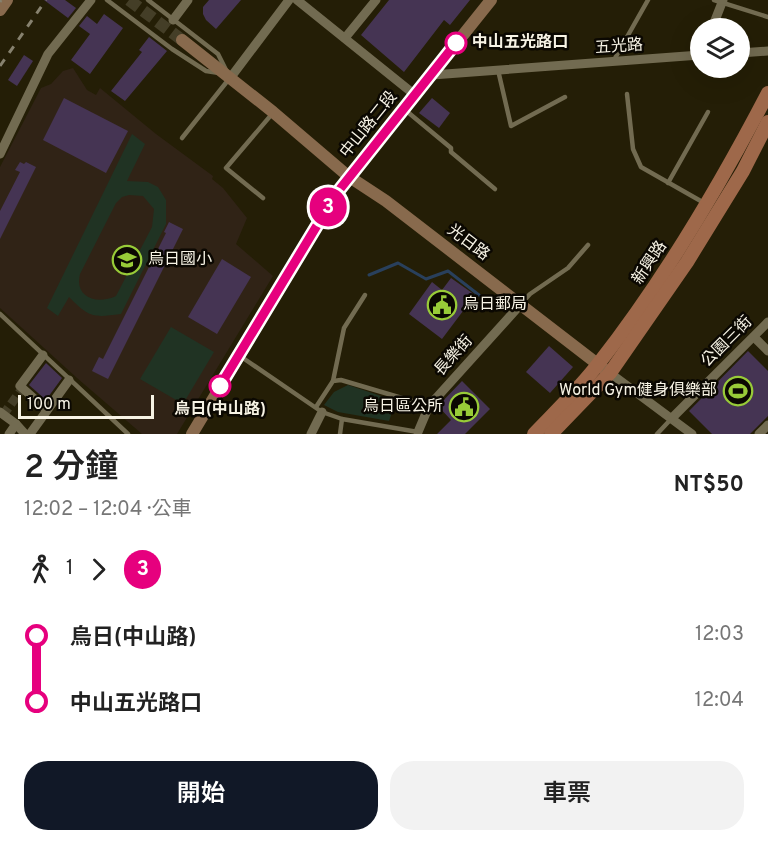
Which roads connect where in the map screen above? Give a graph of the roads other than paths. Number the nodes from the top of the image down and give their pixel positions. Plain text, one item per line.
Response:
1 (8, 0) edge
2 (91, 0) edge
3 (107, 0) edge
4 (148, 0) edge
5 (188, 0) edge
6 (289, 0) edge
7 (297, 0) edge
8 (376, 0) edge
9 (490, 0) edge
10 (648, 0) edge
11 (720, 1) edge
12 (0, 10) edge
13 (768, 17) edge
14 (715, 18) edge
15 (172, 20) junction
16 (345, 38) junction
17 (182, 40) tunnel mouth
18 (768, 51) edge
19 (750, 52) edge
20 (690, 56) edge
21 (613, 62) junction
22 (498, 70) junction
23 (432, 75) junction
24 (229, 76) junction
25 (627, 93) dead end
26 (768, 93) edge
27 (415, 95) junction
28 (565, 97) dead end
29 (404, 109) junction
30 (273, 112) junction
31 (708, 112) dead end
32 (768, 122) edge
33 (182, 138) dead end
34 (0, 154) edge
35 (348, 176) junction
36 (668, 183) junction
37 (495, 189) dead end
38 (263, 198) dead end
39 (707, 204) junction
40 (588, 245) dead end
41 (365, 295) dead end
42 (521, 304) junction
43 (0, 314) edge
44 (768, 322) edge
45 (754, 337) junction
46 (768, 351) edge
47 (43, 355) junction
48 (240, 356) junction
49 (604, 369) junction
50 (69, 380) junction
51 (333, 381) junction
52 (429, 406) junction
53 (319, 409) junction
54 (47, 410) junction
55 (0, 412) edge
56 (672, 418) junction
57 (342, 419) junction
58 (16, 424) junction
59 (768, 425) edge
60 (420, 433) edge
61 (9, 434) edge
62 (25, 434) edge
63 (30, 434) edge
64 (128, 434) edge
65 (192, 434) edge
66 (311, 434) edge
67 (340, 434) edge
68 (534, 434) edge
69 (551, 434) edge
70 (657, 434) edge
71 (692, 434) edge
72 (759, 434) edge

1 - 12 main road
2 - 34 street
3 - 24 lane, 光日路
4 - 15 lane, 光日路
5 - 15 street
6 - 24 street
7 - 16 street
8 - 16 street
9 - 23 main road, 中山路二段
10 - 21 lane
11 - 13 lane
11 - 14 street
15 - 24 lane, 光日路
16 - 27 street
17 - 24 main road, 光日路
18 - 19 street
20 - 21 street, 五光路
21 - 22 street, 五光路
22 - 23 street, 五光路
22 - 28 lane
23 - 27 main road, 中山路二段
24 - 30 main road, 光日路
24 - 33 lane
25 - 36 lane
26 - 39 main road, 新興路
27 - 29 main road, 中山路二段
29 - 35 main road, 中山路二段
29 - 37 lane
30 - 35 main road, 光日路
30 - 38 lane
31 - 36 lane
32 - 49 main road, 新興路
35 - 42 main road, 光日路
35 - 48 main road, 中山路二段
36 - 39 lane
39 - 49 main road, 新興路
40 - 42 lane
41 - 51 lane
42 - 49 main road, 光日路
42 - 52 street, 長樂街
43 - 47 lane
44 - 45 street, 公園三街
45 - 46 street
45 - 56 street, 公園三街
47 - 50 lane
47 - 54 street
48 - 53 lane
48 - 65 main road, 中山路二段
49 - 56 street, 光日路
49 - 68 main road, 新興路
49 - 69 main road, 新興路
50 - 54 street
50 - 64 lane
51 - 52 lane
51 - 53 lane
52 - 60 street, 長樂街
53 - 57 lane
53 - 66 street
54 - 63 street
55 - 58 street
56 - 70 lane, 公園三街
56 - 71 street, 光日路
57 - 60 lane
57 - 67 lane
58 - 61 street
58 - 62 street
59 - 72 street

